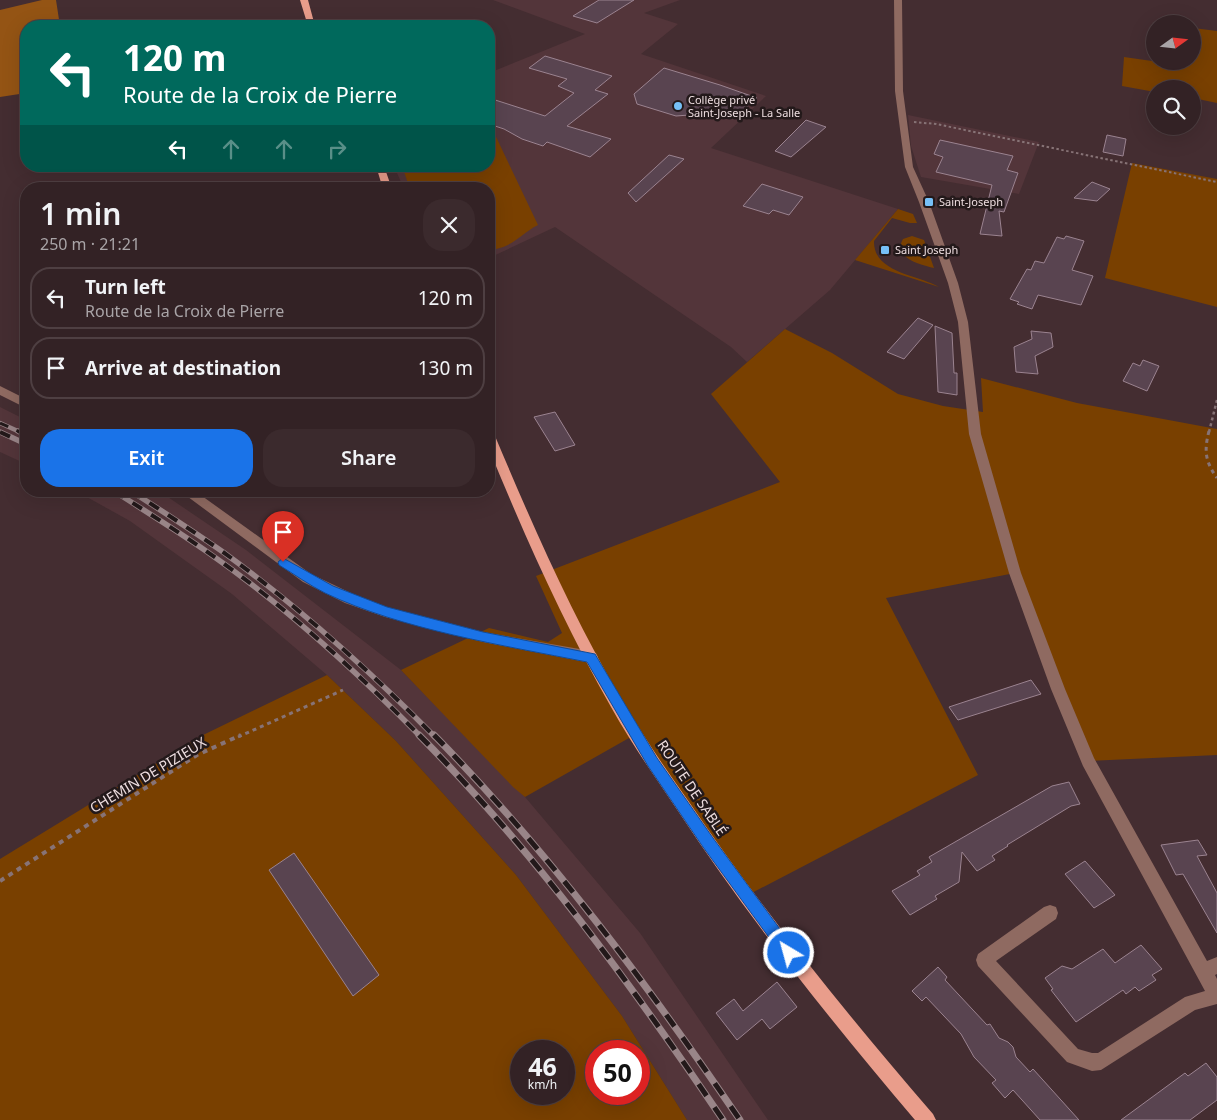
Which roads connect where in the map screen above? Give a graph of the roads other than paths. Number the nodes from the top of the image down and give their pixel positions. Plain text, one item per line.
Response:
1 (304, 0) edge
2 (898, 0) edge
3 (310, 20) edge
4 (0, 390) edge
5 (20, 401) edge
6 (495, 450) edge
7 (194, 497) edge
8 (591, 657) junction
9 (1050, 913) dead end
10 (1211, 969) edge
11 (1217, 995) edge
12 (928, 1120) edge

1 - 3 main road
2 - 10 street
4 - 5 street
6 - 8 main road, ROUTE DE SABLÉ
7 - 8 street
8 - 12 main road, ROUTE DE SABLÉ
9 - 11 street
10 - 11 street

